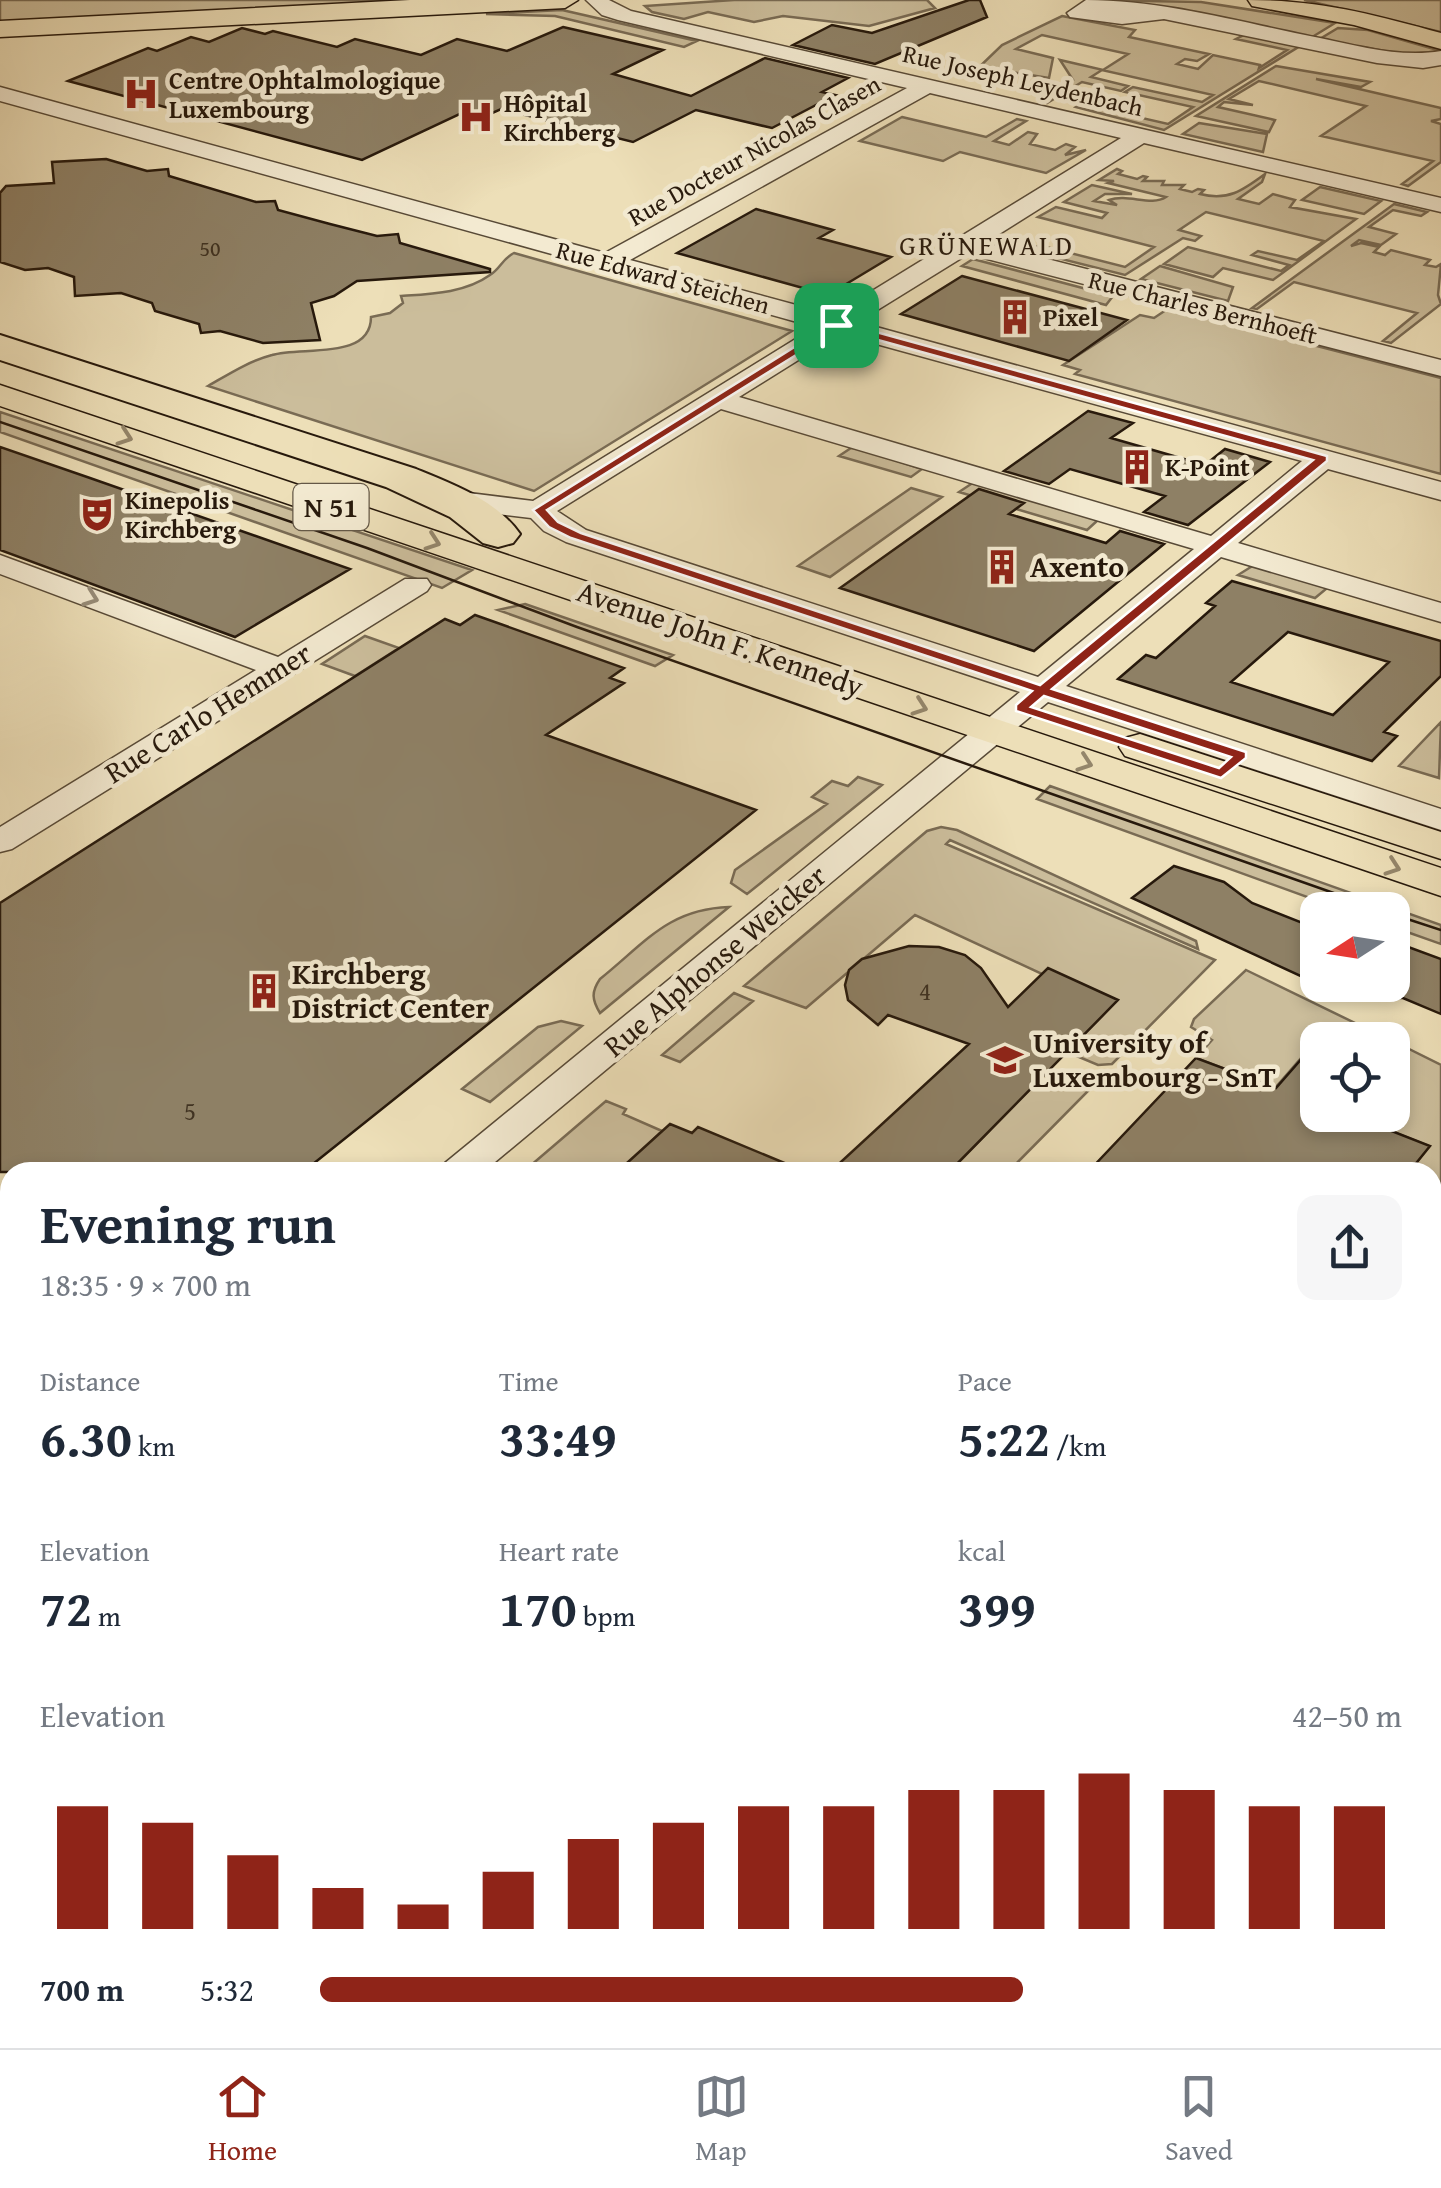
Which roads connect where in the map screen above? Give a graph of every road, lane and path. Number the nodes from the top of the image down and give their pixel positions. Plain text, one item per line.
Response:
1 (565, 0) edge
2 (596, 0) edge
3 (1260, 0) edge
4 (1164, 14) dead end
5 (0, 29) edge
6 (1441, 41) edge
7 (1441, 58) edge
8 (927, 86) junction
9 (0, 94) edge
10 (1141, 135) junction
11 (1441, 205) edge
12 (964, 245) junction
13 (607, 262) junction
14 (836, 325) junction
15 (1441, 368) edge
16 (1, 370) edge
17 (717, 399) junction
18 (1322, 458) junction
19 (1441, 491) edge
20 (454, 500) junction
21 (540, 510) junction
22 (498, 534) junction
23 (1216, 547) junction
24 (0, 564) edge
25 (416, 585) dead end
26 (1441, 613) edge
27 (280, 669) junction
28 (1007, 720) junction
29 (1231, 764) junction
30 (1441, 820) edge
31 (0, 842) edge
32 (1441, 846) edge
33 (1441, 883) edge
34 (472, 1162) edge

1 - 5 main road
2 - 8 street, Rue Joseph Leydenbach
3 - 6 main road
4 - 7 street
8 - 10 street, Rue Joseph Leydenbach
8 - 13 street, Rue Docteur Nicolas Clasen
9 - 13 street, Rue Edward Steichen
10 - 11 street, Rue Joseph Leydenbach
10 - 12 street
12 - 14 street
12 - 15 street, Rue Charles Bernhoeft
13 - 14 street, Rue Edward Steichen
14 - 17 street
14 - 18 street, Rue Edward Steichen
16 - 20 highway, N 51
16 - 22 main road, Avenue John F. Kennedy / N 51
16 -> 28 main road, Avenue John F. Kennedy / N 51
17 - 21 street
17 - 23 street
18 - 19 street, Rue Edward Steichen
18 - 23 street, Rue Alphonse Weicker
20 - 21 street
20 - 22 highway, N 51
21 - 28 street, Avenue John F. Kennedy
22 - 28 main road, Avenue John F. Kennedy / N 51
23 - 26 street
23 - 28 street, Rue Alphonse Weicker
24 -> 27 street
25 - 27 street, Rue Carlo Hemmer
27 - 31 street, Rue Carlo Hemmer
28 - 29 main road, Avenue John F. Kennedy / N 51
28 -> 33 main road, Avenue John F. Kennedy / N 51
28 - 34 street, Rue Alphonse Weicker
29 - 30 street, Avenue John F. Kennedy
29 - 32 main road, Avenue John F. Kennedy / N 51

